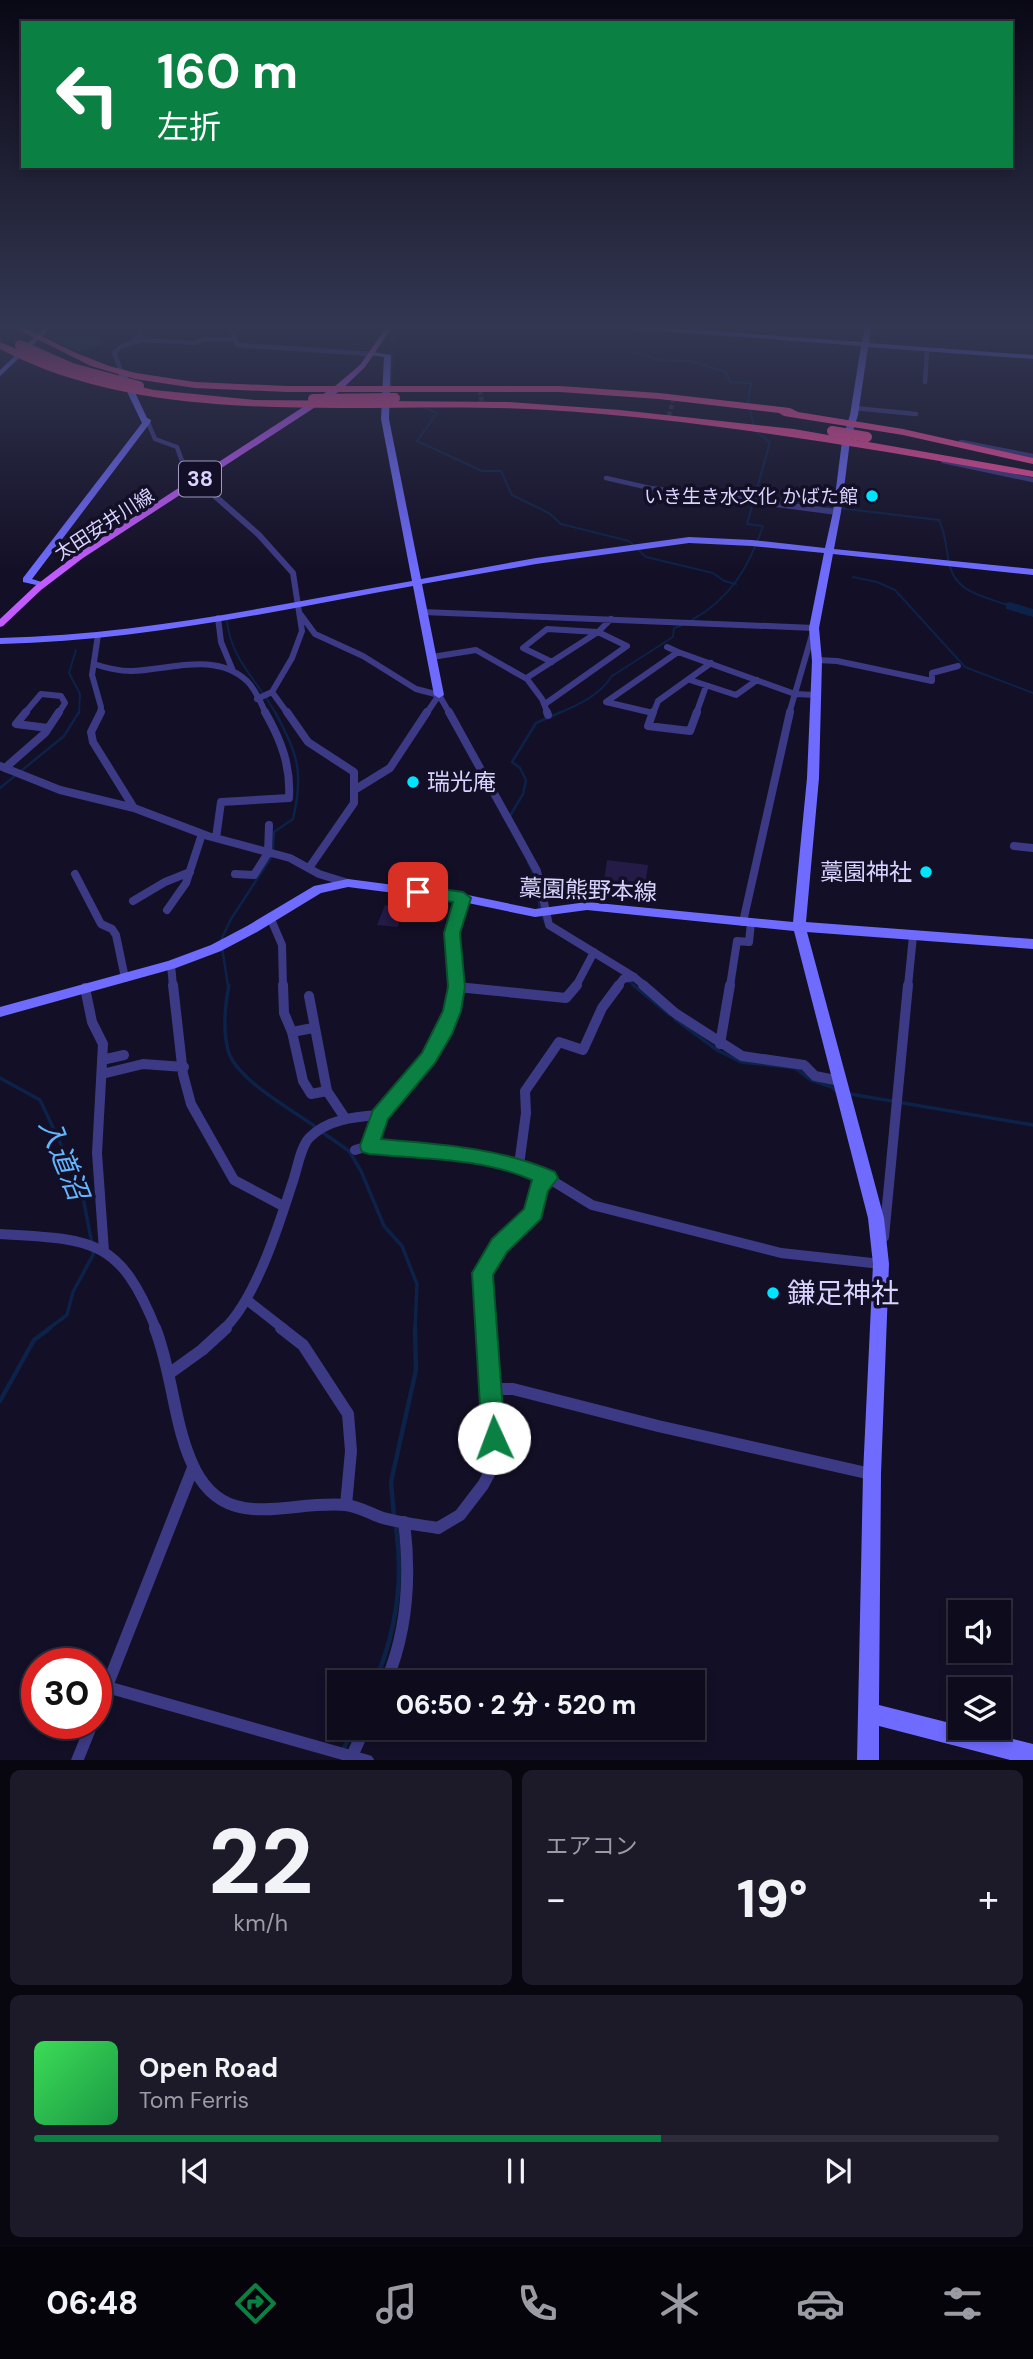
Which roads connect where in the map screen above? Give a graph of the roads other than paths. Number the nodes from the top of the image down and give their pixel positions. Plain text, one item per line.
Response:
1 (141, 408) edge
2 (304, 408) edge
3 (395, 408) edge
4 (565, 408) edge
5 (616, 408) edge
6 (681, 408) edge
7 (714, 408) edge
8 (854, 408) edge
9 (856, 408) edge
10 (904, 408) edge
11 (904, 412) junction
12 (916, 414) dead end
13 (752, 417) junction
14 (147, 419) junction
15 (850, 423) junction
16 (846, 441) junction
17 (909, 452) junction
18 (1033, 459) edge
19 (1033, 472) edge
20 (606, 478) dead end
21 (1033, 480) edge
22 (197, 481) junction
23 (837, 508) junction
24 (827, 551) junction
25 (1033, 572) edge
26 (418, 582) junction
27 (42, 585) junction
28 (298, 603) junction
29 (423, 612) junction
30 (301, 615) junction
31 (218, 618) junction
32 (611, 620) junction
33 (0, 624) edge
34 (814, 628) junction
35 (598, 632) junction
36 (98, 635) junction
37 (0, 641) edge
38 (667, 647) dead end
39 (678, 652) junction
40 (432, 657) junction
41 (817, 660) junction
42 (552, 662) junction
43 (711, 663) junction
44 (94, 664) junction
45 (958, 666) dead end
46 (233, 671) junction
47 (528, 677) junction
48 (690, 680) junction
49 (757, 680) junction
50 (705, 686) junction
51 (271, 693) junction
52 (794, 694) junction
53 (439, 695) junction
54 (816, 695) junction
55 (259, 698) junction
56 (545, 704) junction
57 (653, 713) junction
58 (548, 715) dead end
59 (48, 729) junction
60 (2, 767) edge
61 (356, 789) junction
62 (134, 807) junction
63 (269, 825) dead end
64 (202, 834) junction
65 (216, 838) junction
66 (1014, 846) dead end
67 (1033, 848) edge
68 (268, 853) junction
69 (309, 868) junction
70 (190, 873) junction
71 (75, 874) dead end
72 (235, 874) dead end
73 (348, 883) junction
74 (463, 898) junction
75 (134, 901) dead end
76 (167, 910) dead end
77 (542, 913) junction
78 (270, 917) junction
79 (747, 923) junction
80 (799, 925) junction
81 (913, 936) junction
82 (1033, 944) edge
83 (592, 955) junction
84 (171, 965) junction
85 (628, 977) junction
86 (125, 978) junction
87 (457, 987) junction
88 (85, 989) junction
89 (309, 996) dead end
90 (0, 1012) edge
91 (313, 1028) junction
92 (292, 1032) junction
93 (720, 1044) junction
94 (124, 1055) dead end
95 (102, 1060) junction
96 (184, 1067) junction
97 (102, 1074) junction
98 (842, 1082) junction
99 (327, 1091) junction
100 (379, 1115) junction
101 (345, 1118) junction
102 (369, 1146) junction
103 (355, 1150) dead end
104 (519, 1165) junction
105 (548, 1178) junction
106 (284, 1206) junction
107 (0, 1234) edge
108 (102, 1251) junction
109 (881, 1264) junction
110 (247, 1300) junction
111 (170, 1373) junction
112 (492, 1389) junction
113 (194, 1468) junction
114 (872, 1474) junction
115 (346, 1505) junction
116 (404, 1522) junction
117 (391, 1670) edge
118 (112, 1674) edge
119 (112, 1688) edge
120 (870, 1713) junction
121 (86, 1739) edge
122 (359, 1740) edge
123 (1033, 1755) edge
124 (352, 1756) junction
125 (77, 1760) edge
126 (368, 1760) edge
127 (868, 1760) edge

1 - 14 street
2 - 22 main road, 太田安井川線 / 38
3 - 26 street
4 - 13 highway
5 - 13 highway
6 - 13 highway
7 - 13 highway
8 - 15 street
9 - 11 street
10 - 11 street
11 - 12 street
13 - 15 highway
13 - 16 highway
13 - 19 highway, bridge
14 - 22 street
14 - 27 street
15 - 16 street
15 - 18 highway
16 - 17 highway
16 - 23 street
17 - 19 highway
17 - 21 street
20 - 23 street
22 - 27 main road, 太田安井川線 / 38
22 - 28 street
23 - 24 street
24 - 25 street
24 - 26 street
24 - 34 street
26 - 28 street
26 - 29 street
27 - 33 main road, 太田安井川線 / 38
28 - 30 street
28 - 31 street
29 - 32 street
29 - 40 street
30 - 51 street
30 - 53 street
31 - 36 street
31 - 46 street
32 - 34 street
32 - 35 street
34 - 41 street
34 - 52 street
35 - 42 street
35 - 42 street
35 - 56 street
36 - 37 street
36 - 44 street
38 - 39 street
39 - 43 street
39 - 57 street
40 - 47 street
40 - 53 street
41 - 45 street
41 - 54 street
42 - 47 street
43 - 48 street
43 - 49 street
44 - 46 street
44 - 62 street
46 - 55 street
47 - 56 street
48 - 50 street
48 - 57 street
49 - 50 street
49 - 52 street
50 - 57 street
51 - 55 street
51 - 61 street
52 - 54 street
52 - 79 street
53 - 61 street
53 - 77 street
54 - 80 street
55 - 65 street
56 - 58 street
59 - 59 street
59 - 60 street
60 - 62 street
61 - 69 street
62 - 64 street
63 - 68 street
64 - 65 street
64 - 70 street
65 - 68 street
66 - 67 street
68 - 69 street
68 - 72 street
69 - 73 street
70 - 75 street
70 - 76 street
71 - 86 street
73 - 74 street, 藁園熊野本線
73 - 78 street, 藁園熊野本線
74 - 77 street, 藁園熊野本線
74 - 87 street
77 - 79 street, 藁園熊野本線
77 - 83 street
78 - 84 street, 藁園熊野本線
78 - 92 street
79 - 80 street, 藁園熊野本線
79 - 93 street
80 - 81 street, 藁園熊野本線
80 - 98 street
81 - 82 street, 藁園熊野本線
81 - 109 street
83 - 85 street
83 - 87 street
84 - 86 street, 藁園熊野本線
84 - 96 street
85 - 93 street
85 - 104 street
86 - 88 street, 藁園熊野本線
87 - 100 street
88 - 90 street, 藁園熊野本線
88 - 95 street
89 - 91 street
91 - 92 street
91 - 99 street
92 - 99 street
93 - 98 street
94 - 95 street
95 - 97 street
96 - 97 street
96 - 106 street
97 - 108 street
98 - 109 street
99 - 101 street
100 - 101 street
100 - 102 street
101 - 106 street
102 - 103 street
102 - 104 street
104 - 105 street
105 - 109 street
105 - 112 street
106 - 110 street
107 - 108 street
108 - 111 street
109 - 114 street
110 - 111 street
110 - 115 street
111 - 113 street
112 - 114 street
112 - 116 street
113 - 115 street
113 - 118 street
114 - 120 street
115 - 116 street
116 - 117 street
119 - 124 street
120 - 123 street
120 - 127 street
121 - 125 street
122 - 124 street
124 - 126 street

